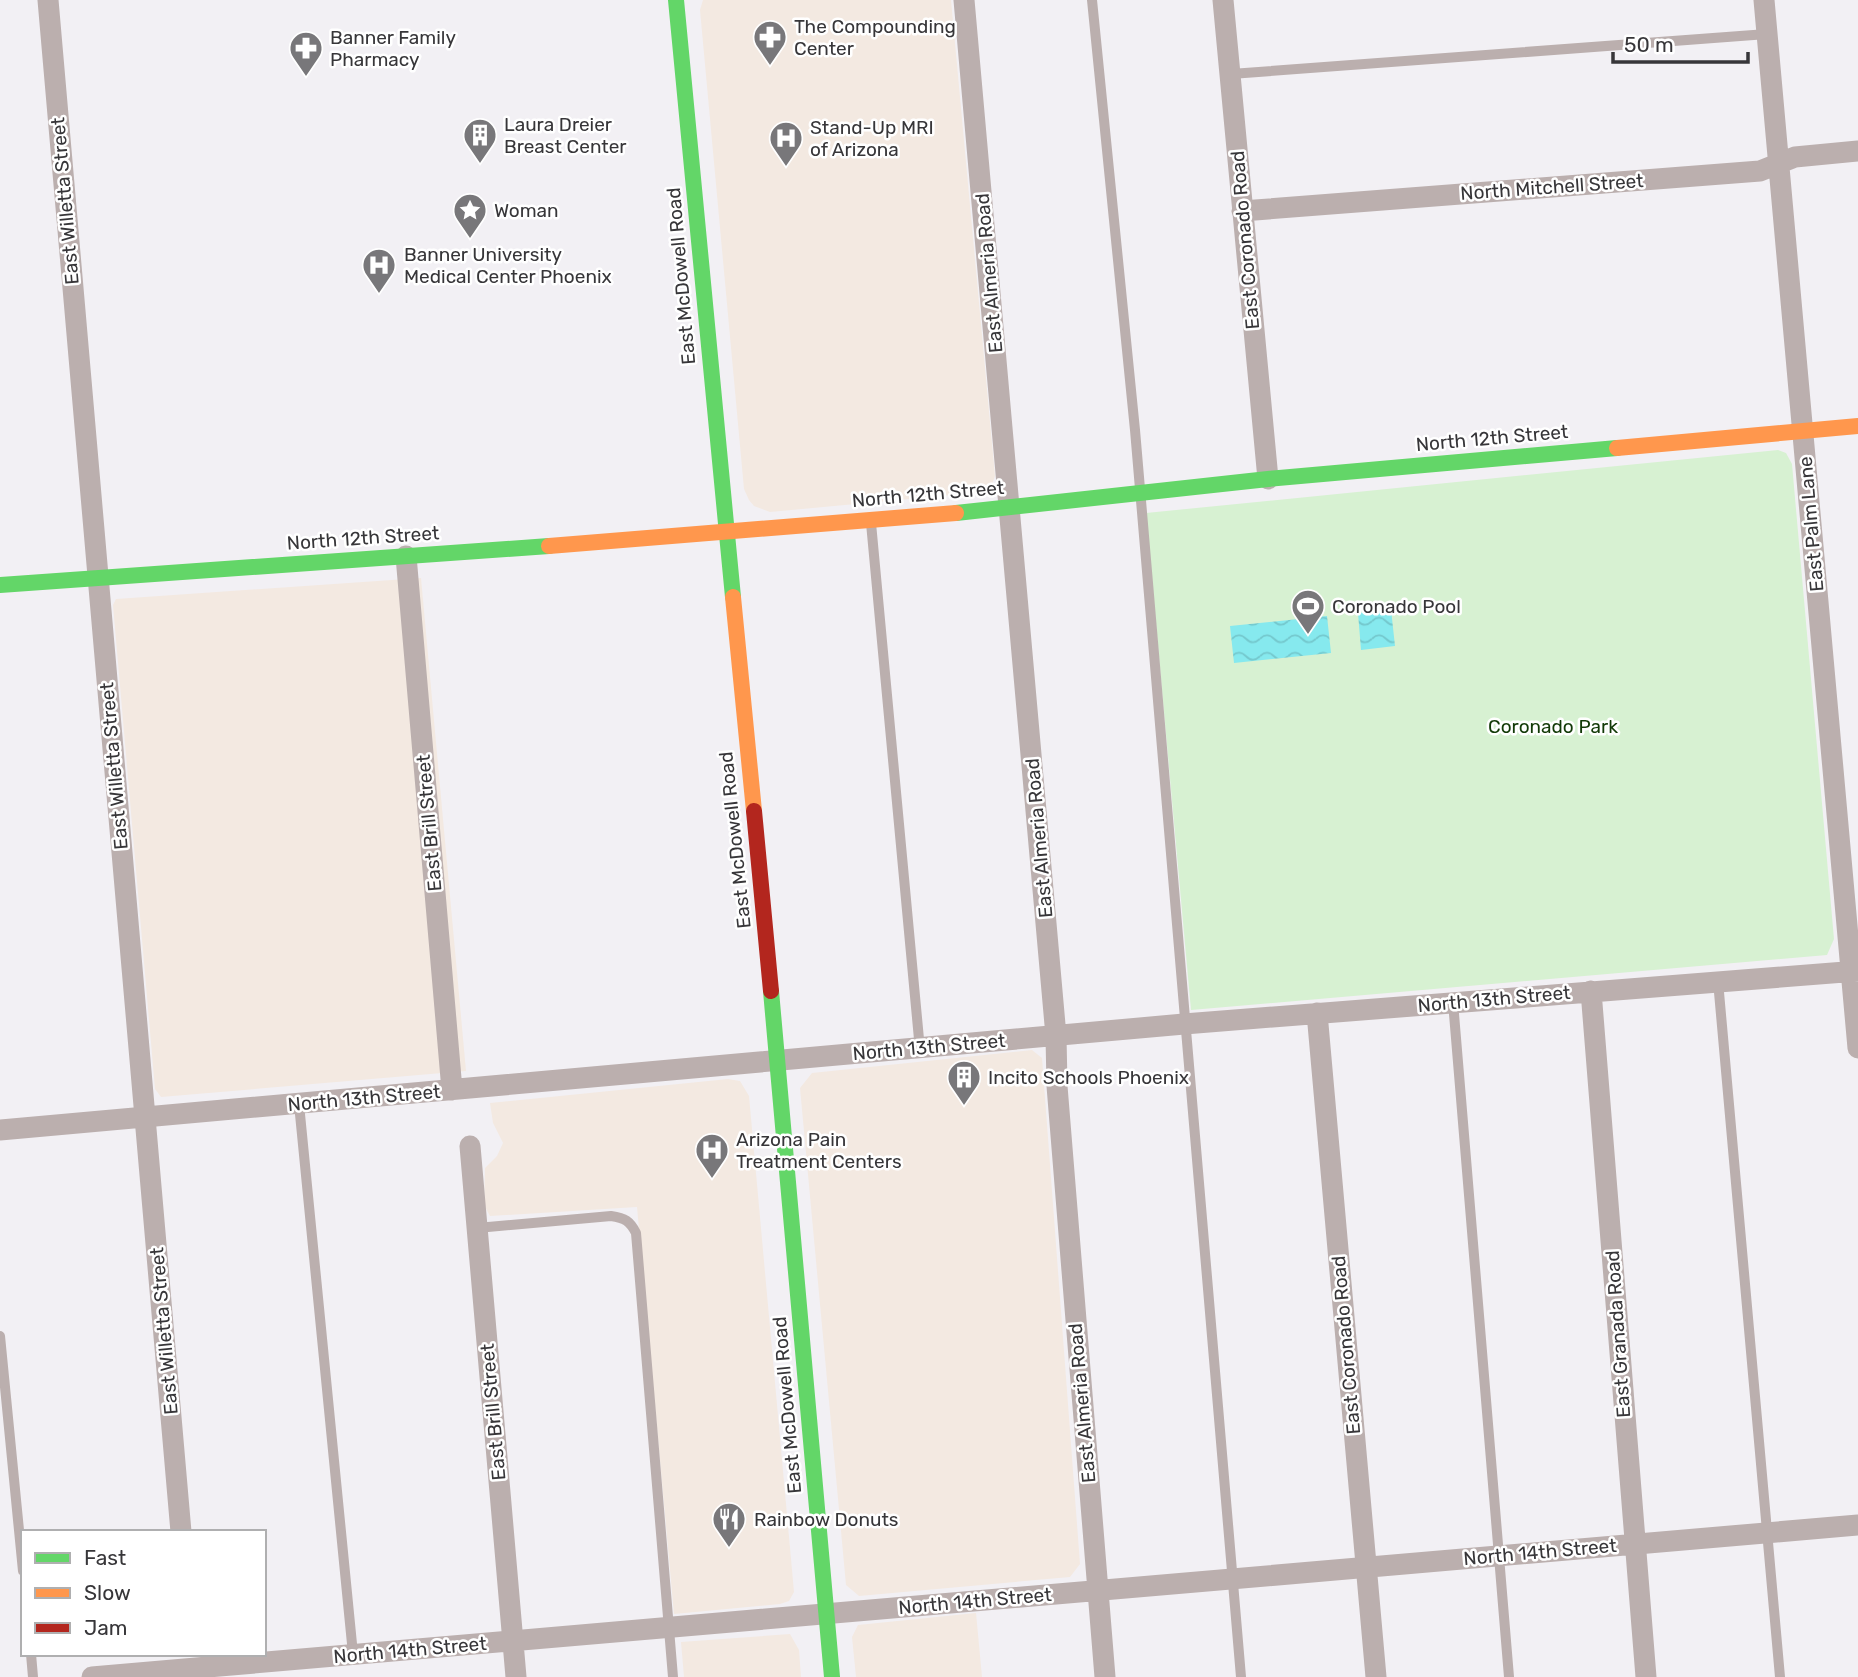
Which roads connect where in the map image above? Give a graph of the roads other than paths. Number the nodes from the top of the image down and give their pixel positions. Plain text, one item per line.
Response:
1 (48, 0) edge
2 (676, 0) edge
3 (964, 0) edge
4 (1092, 0) edge
5 (1223, 0) edge
6 (1764, 0) edge
7 (1767, 34) junction
8 (1231, 74) junction
9 (1858, 151) edge
10 (1779, 163) junction
11 (1242, 211) junction
12 (1858, 426) edge
13 (1803, 431) junction
14 (1268, 479) junction
15 (1139, 493) junction
16 (1010, 508) junction
17 (871, 520) junction
18 (726, 534) junction
19 (406, 556) junction
20 (98, 576) junction
21 (0, 584) edge
22 (1855, 971) edge
23 (1718, 981) junction
24 (1591, 991) junction
25 (1453, 1002) junction
26 (1317, 1013) junction
27 (1184, 1024) junction
28 (1056, 1036) junction
29 (1858, 1048) edge
30 (920, 1050) junction
31 (778, 1060) junction
32 (452, 1090) junction
33 (299, 1104) junction
34 (145, 1117) junction
35 (0, 1130) edge
36 (470, 1146) dead end
37 (477, 1228) junction
38 (0, 1336) edge
39 (1858, 1525) edge
40 (181, 1530) edge
41 (1767, 1533) junction
42 (1634, 1544) junction
43 (21, 1551) edge
44 (1499, 1556) junction
45 (1366, 1567) junction
46 (1232, 1579) junction
47 (1096, 1591) junction
48 (827, 1614) junction
49 (668, 1628) junction
50 (512, 1641) junction
51 (353, 1654) junction
52 (31, 1656) edge
53 (192, 1661) edge
54 (33, 1677) edge
55 (92, 1677) edge
56 (516, 1677) edge
57 (673, 1677) edge
58 (832, 1677) edge
59 (1105, 1677) edge
60 (1241, 1677) edge
61 (1376, 1677) edge
62 (1509, 1677) edge
63 (1646, 1677) edge
64 (1780, 1677) edge

1 - 20 street, East Willetta Street
2 - 18 street, East McDowell Road
3 - 16 street, East Almeria Road
4 - 15 lane
5 - 8 street, East Coronado Road
6 - 7 street, East Palm Lane
7 - 8 lane
7 - 10 street, East Palm Lane
8 - 11 street, East Coronado Road
9 - 10 street, North Mitchell Street
10 - 11 street, North Mitchell Street
10 - 13 street, East Palm Lane
11 - 14 street, East Coronado Road
12 - 13 street, North 12th Street
13 - 14 street, North 12th Street
13 - 22 street, East Palm Lane
14 - 15 street, North 12th Street
15 - 16 street, North 12th Street
15 - 27 lane
16 - 17 street, North 12th Street
16 - 28 street, East Almeria Road
17 - 18 street, North 12th Street
17 - 30 lane
18 - 19 street, North 12th Street
18 - 31 street, East McDowell Road
19 - 20 street, North 12th Street
19 - 32 street, East Brill Street
20 - 21 street, North 12th Street
20 - 34 street, East Willetta Street
22 - 23 street, North 13th Street
22 - 29 street, East Palm Lane
23 - 24 street, North 13th Street
23 - 41 lane
24 - 25 street, North 13th Street
24 - 42 street, East Granada Road
25 - 26 street, North 13th Street
25 - 44 lane
26 - 27 street, North 13th Street
26 - 45 street, East Coronado Road
27 - 28 street, North 13th Street
27 - 46 lane
28 - 30 street, North 13th Street
28 - 47 street, East Almeria Road
30 - 31 street, North 13th Street
31 - 32 street, North 13th Street
31 - 48 street, East McDowell Road
32 - 33 street, North 13th Street
33 - 34 street, North 13th Street
33 - 51 lane
34 - 35 street, North 13th Street
34 - 40 street, East Willetta Street
36 - 37 street, East Brill Street
37 - 49 lane
37 - 50 street, East Brill Street
38 - 43 lane
39 - 41 street, North 14th Street
41 - 42 street, North 14th Street
41 - 64 lane
42 - 44 street, North 14th Street
42 - 63 street, East Granada Road
44 - 45 street, North 14th Street
44 - 62 lane
45 - 46 street, North 14th Street
45 - 61 street, East Coronado Road
46 - 47 street, North 14th Street
46 - 60 lane
47 - 48 street, North 14th Street
47 - 59 street, East Almeria Road
48 - 49 street, North 14th Street
48 - 58 street, East McDowell Road
49 - 50 street, North 14th Street
49 - 57 lane
50 - 51 street, North 14th Street
50 - 56 street, East Brill Street
51 - 53 street, North 14th Street
52 - 54 lane
53 - 55 street, North 14th Street

